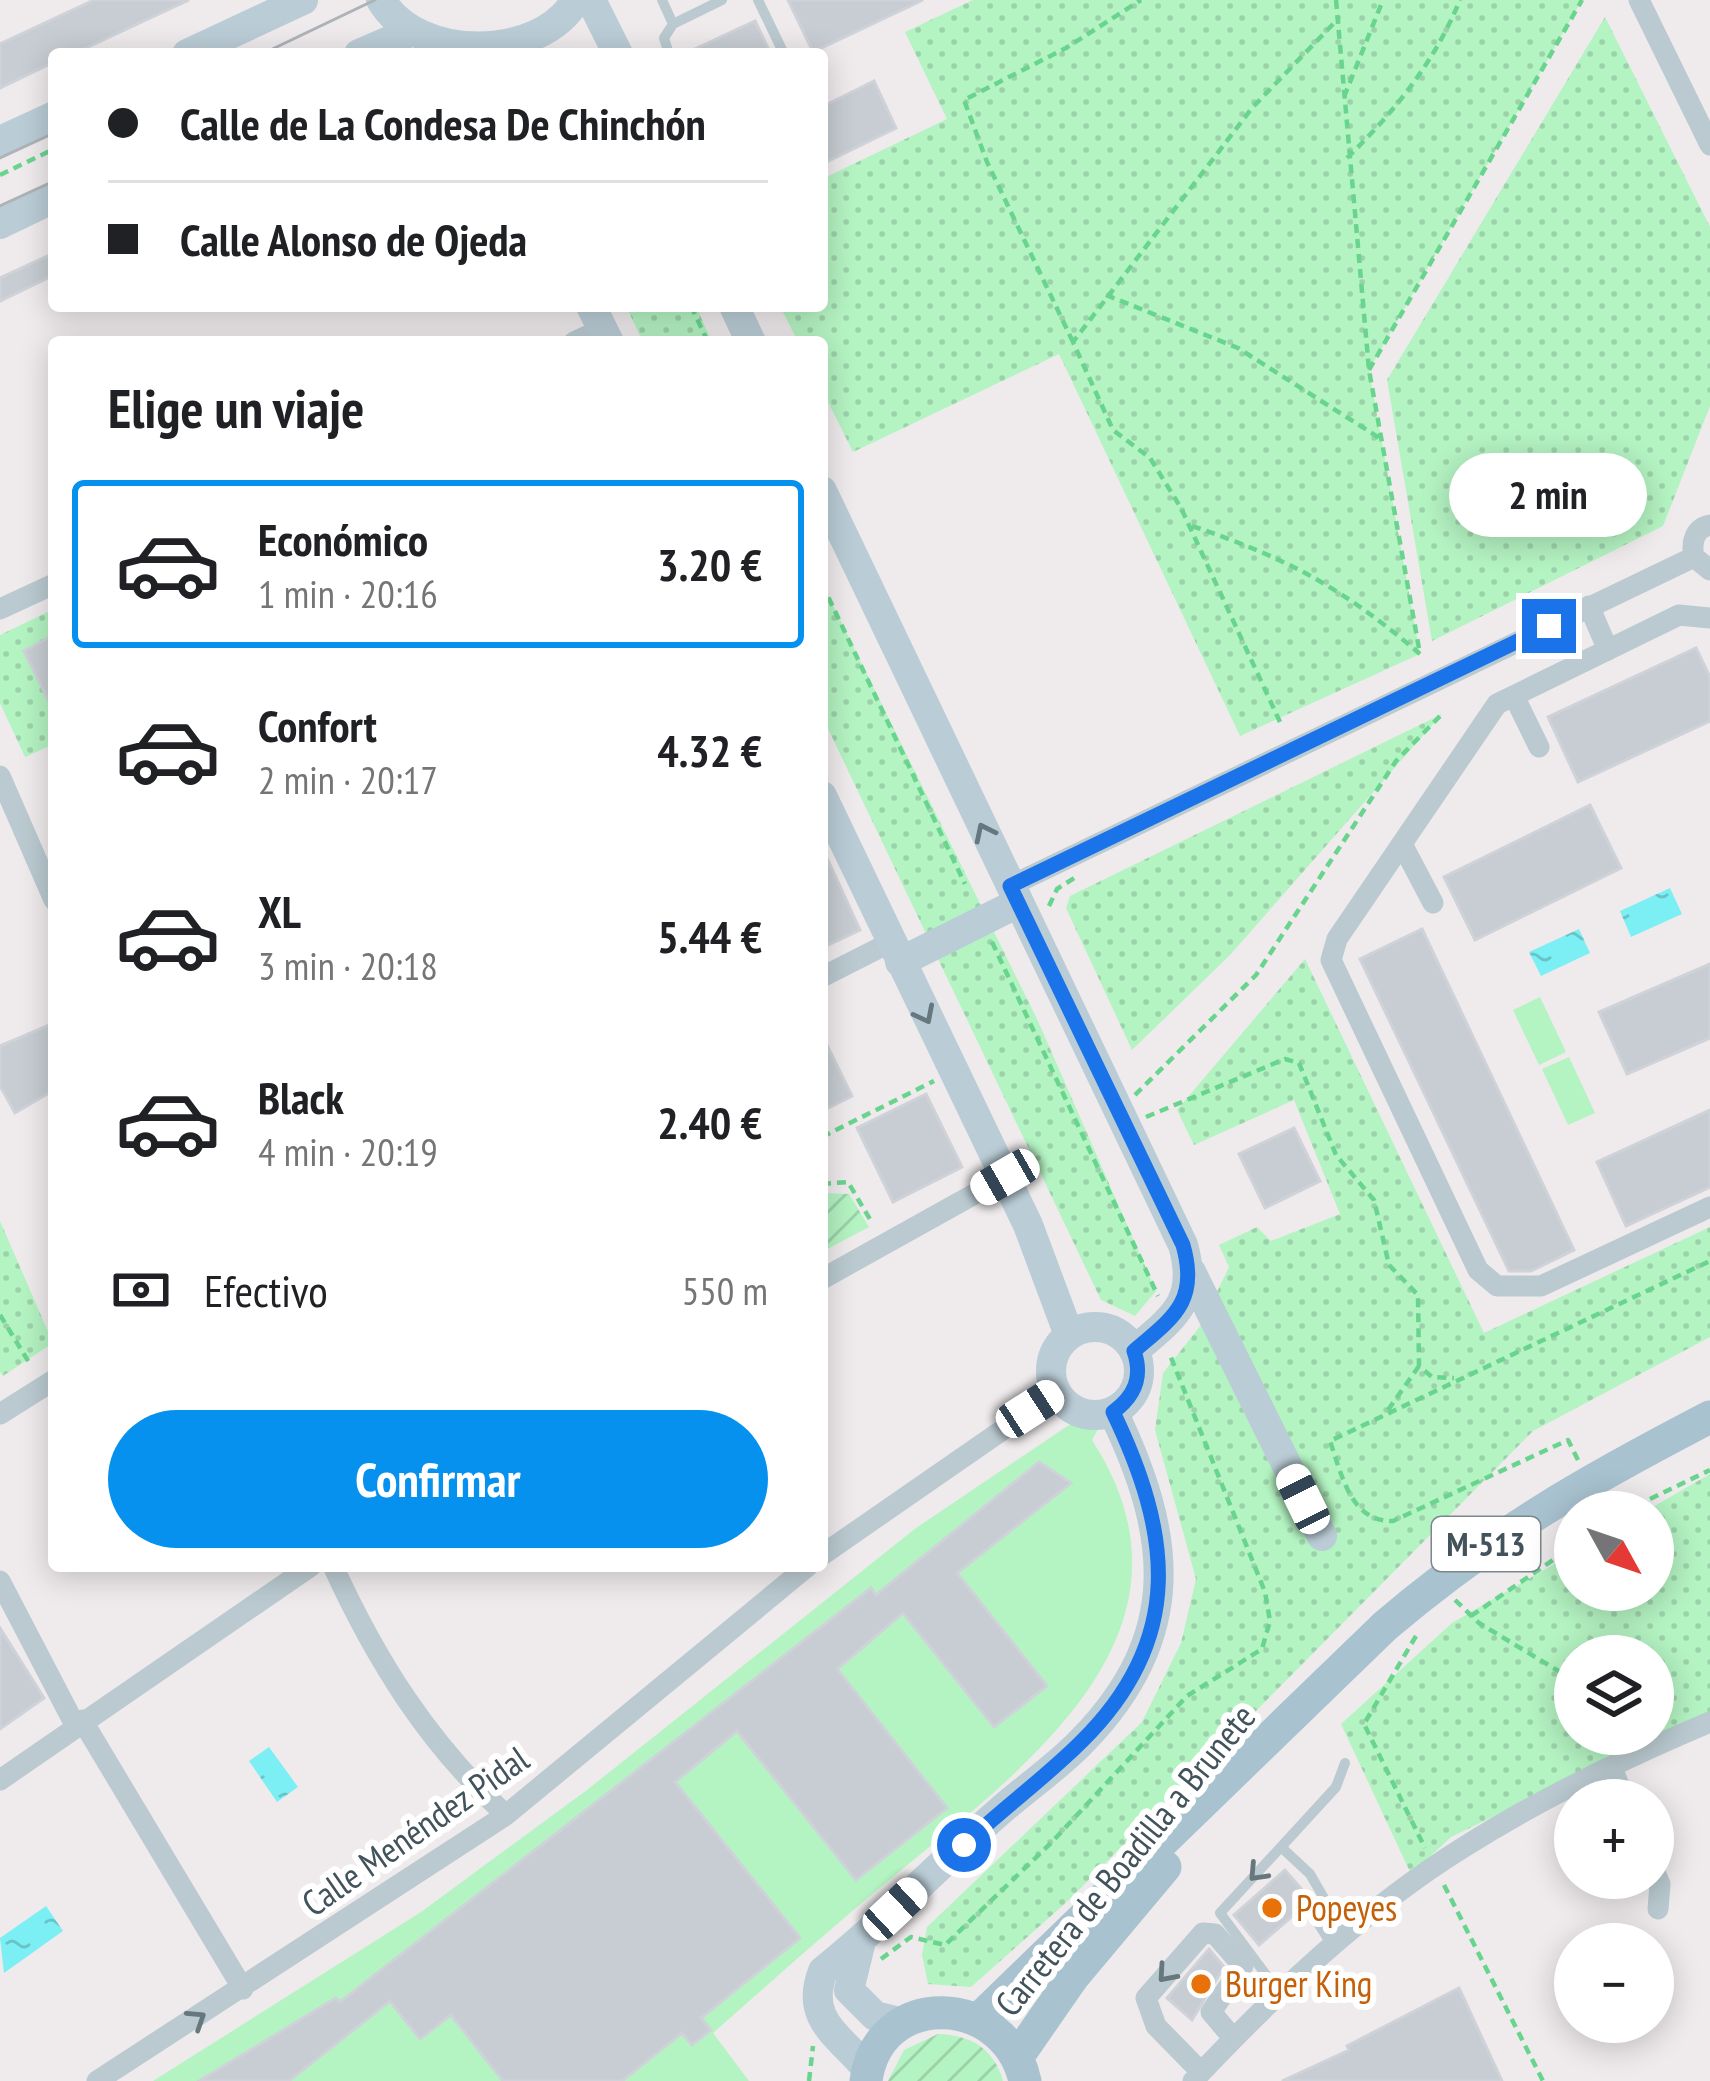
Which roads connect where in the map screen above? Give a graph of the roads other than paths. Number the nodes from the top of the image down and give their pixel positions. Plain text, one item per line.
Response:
1 (302, 0) edge
2 (381, 0) edge
3 (576, 0) edge
4 (590, 0) edge
5 (662, 0) edge
6 (722, 0) edge
7 (758, 0) edge
8 (1639, 0) edge
9 (673, 24) junction
10 (433, 42) edge
11 (200, 48) edge
12 (396, 48) edge
13 (615, 48) edge
14 (667, 48) edge
15 (781, 48) edge
16 (48, 119) edge
17 (0, 141) edge
18 (1710, 145) edge
19 (48, 201) edge
20 (0, 224) edge
21 (828, 504) edge
22 (1710, 525) edge
23 (1702, 563) edge
24 (48, 587) edge
25 (1589, 606) junction
26 (0, 609) edge
27 (1710, 618) edge
28 (1608, 650) junction
29 (1514, 696) junction
30 (1539, 747) dead end
31 (0, 776) edge
32 (828, 809) edge
33 (1402, 844) junction
34 (48, 884) edge
35 (1014, 894) junction
36 (1432, 903) dead end
37 (896, 952) junction
38 (828, 975) edge
39 (1005, 1177) junction
40 (1710, 1208) edge
41 (1190, 1272) junction
42 (828, 1277) edge
43 (1069, 1335) junction
44 (1134, 1351) junction
45 (48, 1384) edge
46 (1056, 1393) junction
47 (1113, 1412) junction
48 (0, 1414) edge
49 (1710, 1417) edge
50 (1322, 1537) dead end
51 (828, 1551) edge
52 (302, 1572) edge
53 (336, 1572) edge
54 (801, 1572) edge
55 (0, 1581) edge
56 (1294, 1714) junction
57 (79, 1722) junction
58 (1710, 1722) edge
59 (1345, 1763) dead end
60 (1612, 1768) junction
61 (1616, 1779) edge
62 (0, 1780) edge
63 (506, 1815) junction
64 (1281, 1847) junction
65 (1659, 1899) edge
66 (1658, 1909) dead end
67 (1220, 1913) junction
68 (1203, 1933) junction
69 (861, 1941) junction
70 (1334, 1948) junction
71 (243, 1989) junction
72 (1281, 1995) junction
73 (979, 2019) junction
74 (904, 2023) junction
75 (1233, 2038) junction
76 (1022, 2068) edge
77 (866, 2075) edge
78 (1197, 2076) edge
79 (98, 2081) edge

1 - 11 street
2 - 10 street
3 - 10 street
4 - 13 street
5 - 9 lane
6 - 9 lane
7 - 15 lane
8 - 18 street
9 - 14 lane
10 - 12 street
16 - 17 street
19 - 20 street
35 -> 21 street
22 - 23 street
23 - 25 street
24 - 26 street
25 - 28 street
25 - 35 street
27 - 28 street
28 - 29 street
29 - 30 street
29 - 33 street
31 - 34 street
32 - 37 street
33 - 36 street
33 - 40 street
35 - 37 street
35 - 37 street
35 - 41 street
37 - 38 street
37 -> 39 street
39 - 42 street
39 - 43 street
41 - 44 street
41 - 50 street
43 - 44 street
43 - 46 street
44 - 47 street
45 - 48 street
46 - 47 street
46 - 51 street
47 - 69 street
49 - 56 main road, Carretera de Boadilla a Brunete / M-513
52 - 57 street
53 - 63 street
54 - 63 street, Calle Menéndez Pidal
55 - 57 street
56 - 73 main road, Carretera de Boadilla a Brunete / M-513
56 - 76 main road, Carretera de Boadilla a Brunete / M-513
57 - 62 street
57 - 71 street
58 - 60 street
59 - 64 lane
60 - 61 street
60 - 70 street
63 - 71 street, Calle Menéndez Pidal
64 -> 67 lane
64 - 70 lane
65 - 66 street
67 - 68 lane
67 - 72 lane
68 - 75 street
68 -> 78 street
69 - 74 street
69 - 77 street
70 - 72 street
79 -> 71 street, Calle Menéndez Pidal
72 - 75 street
73 - 74 main road
73 - 76 main road, M-513
74 - 77 main road
75 - 78 street

